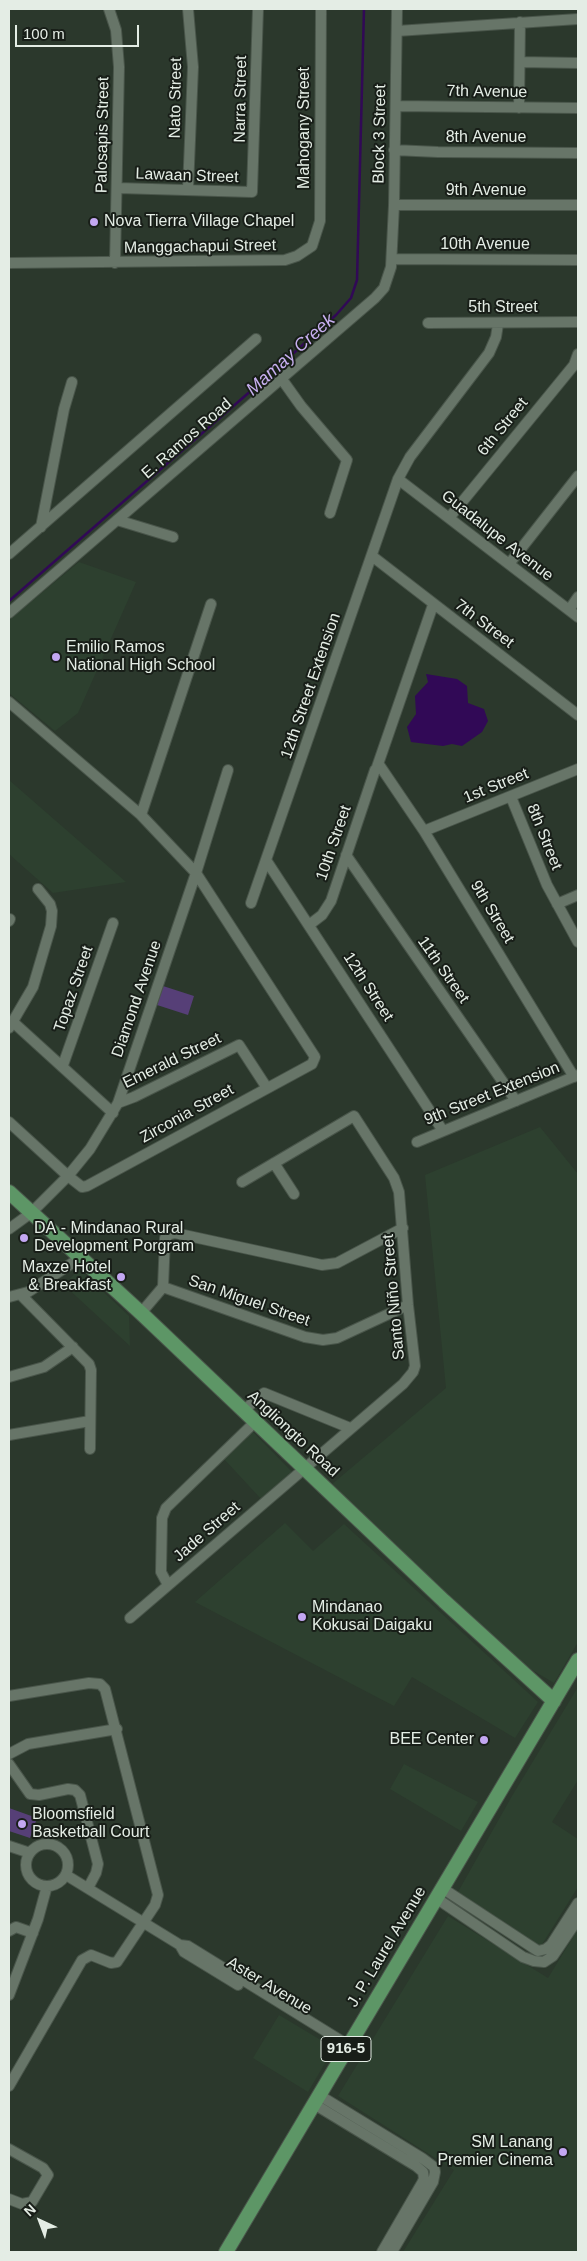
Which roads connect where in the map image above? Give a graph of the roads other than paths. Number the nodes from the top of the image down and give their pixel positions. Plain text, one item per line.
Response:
1 (109, 9) edge
2 (188, 9) edge
3 (258, 9) edge
4 (321, 9) edge
5 (397, 9) edge
6 (578, 19) edge
7 (520, 22) junction
8 (397, 31) junction
9 (520, 62) junction
10 (578, 63) edge
11 (396, 106) junction
12 (519, 108) junction
13 (578, 108) edge
14 (394, 150) junction
15 (578, 153) edge
16 (118, 188) junction
17 (188, 189) junction
18 (253, 190) joint
19 (394, 205) junction
20 (578, 205) edge
21 (312, 246) joint
22 (392, 259) junction
23 (578, 260) edge
24 (9, 263) edge
25 (115, 263) junction
26 (578, 322) edge
27 (428, 323) dead end
28 (498, 324) junction
29 (256, 339) dead end
30 (578, 354) edge
31 (281, 378) junction
32 (72, 382) dead end
33 (578, 476) edge
34 (398, 479) junction
35 (330, 513) dead end
36 (449, 518) junction
37 (117, 520) junction
38 (40, 527) junction
39 (173, 537) dead end
40 (9, 554) edge
41 (372, 556) junction
42 (510, 564) junction
43 (578, 598) edge
44 (211, 604) dead end
45 (433, 605) junction
46 (569, 610) junction
47 (9, 613) edge
48 (578, 617) edge
49 (9, 702) edge
50 (578, 715) edge
51 (379, 766) junction
52 (578, 769) edge
53 (228, 770) dead end
54 (511, 797) junction
55 (141, 815) junction
56 (424, 830) junction
57 (346, 855) junction
58 (266, 860) junction
59 (196, 874) junction
60 (38, 889) dead end
61 (578, 895) edge
62 (251, 903) dead end
63 (557, 904) junction
64 (113, 923) dead end
65 (309, 925) junction
66 (578, 942) edge
67 (11, 1025) edge
68 (63, 1065) junction
69 (576, 1076) edge
70 (267, 1088) junction
71 (516, 1101) junction
72 (116, 1108) junction
73 (9, 1122) edge
74 (444, 1131) junction
75 (417, 1142) dead end
76 (274, 1163) junction
77 (68, 1176) junction
78 (242, 1182) dead end
79 (9, 1192) edge
80 (294, 1194) dead end
81 (31, 1213) junction
82 (403, 1228) junction
83 (9, 1229) edge
84 (80, 1258) junction
85 (163, 1287) junction
86 (21, 1296) junction
87 (9, 1297) edge
88 (408, 1305) junction
89 (141, 1314) junction
90 (74, 1348) junction
91 (9, 1376) edge
92 (243, 1410) junction
93 (90, 1421) junction
94 (255, 1422) junction
95 (350, 1428) junction
96 (9, 1435) edge
97 (90, 1449) dead end
98 (304, 1469) junction
99 (168, 1585) junction
100 (130, 1618) dead end
101 (578, 1660) edge
102 (9, 1696) edge
103 (554, 1701) junction
104 (117, 1729) junction
105 (9, 1754) edge
106 (9, 1764) edge
107 (9, 1846) edge
108 (30, 1853) junction
109 (66, 1875) junction
110 (47, 1886) junction
111 (88, 1888) junction
112 (439, 1893) junction
113 (578, 1903) edge
114 (578, 1919) edge
115 (144, 1922) junction
116 (9, 1931) edge
117 (33, 1933) junction
118 (543, 1956) junction
119 (9, 1995) edge
120 (347, 2048) junction
121 (9, 2086) edge
122 (316, 2100) junction
123 (379, 2138) junction
124 (9, 2148) edge
125 (9, 2199) edge
126 (226, 2252) edge
127 (382, 2252) edge
128 (392, 2252) edge

1 - 16 street, Palosapis Street
2 - 17 street, Nato Street
3 - 18 street, Narra Street
4 - 21 street, Mahogany Street
5 - 8 street, Block 3 Street
6 - 7 street
7 - 8 street
7 - 9 street
8 - 11 street, Block 3 Street
9 - 10 street
9 - 12 street
11 - 12 street, 7th Avenue
11 - 14 street, Block 3 Street
12 - 13 street, 7th Avenue
14 - 15 street, 8th Avenue
14 - 19 street, Block 3 Street
16 - 17 street, Lawaan Street
16 - 25 street, Palosapis Street
17 - 18 street, Lawaan Street
19 - 20 street, 9th Avenue
19 - 22 street, Block 3 Street
21 - 25 street, Manggachapui Street
22 - 23 street, 10th Avenue
22 - 31 street, E. Ramos Road
24 - 25 street, Manggachapui Street
26 - 28 street, 5th Street
27 - 28 street, 5th Street
28 - 34 street
29 - 38 street
30 - 36 street, 6th Street
31 - 35 street
31 - 37 street, E. Ramos Road
32 - 38 street
33 - 42 street
34 - 36 street, Guadalupe Avenue
34 - 41 street, 12th Street Extension
36 - 42 street, Guadalupe Avenue
37 - 39 street
37 - 47 street, E. Ramos Road
38 - 40 street
41 - 45 street, 7th Street
41 - 58 street, 12th Street Extension
42 - 46 street, Guadalupe Avenue
43 - 46 street
44 - 55 street
45 - 50 street, 7th Street
45 - 51 street, 10th Street
46 - 48 street, Guadalupe Avenue
49 - 55 street
51 - 56 street, 9th Street
51 - 57 street, 10th Street
52 - 54 street, 1st Street
53 - 59 street, Diamond Avenue
54 - 56 street, 1st Street
54 - 63 street, 8th Street
55 - 59 street
56 - 69 street, 9th Street
57 - 65 street, 10th Street
57 - 71 street, 11th Street
58 - 62 street, 12th Street Extension
58 - 65 street, 12th Street
59 - 70 street, Zirconia Street
59 - 72 street, Diamond Avenue
60 - 67 street
61 - 63 street
63 - 66 street, 8th Street
64 - 68 street, Topaz Street
65 - 74 street, 12th Street
67 - 68 street
68 - 72 street
69 - 71 street, 9th Street Extension
70 - 72 street, Emerald Street
70 - 77 street, Zirconia Street
71 - 74 street, 9th Street Extension
72 - 77 street, Diamond Avenue
73 - 77 street
74 - 75 street, 9th Street Extension
76 - 78 street
76 - 80 street
76 - 82 street, Santo Niño Street
77 - 81 street, Diamond Avenue
79 - 81 main road, Angliongto Road
81 - 83 street, Diamond Avenue
81 - 84 main road, Angliongto Road
82 - 85 street
82 - 88 street, Santo Niño Street
84 - 86 street
84 - 89 main road, Angliongto Road
85 - 88 street, San Miguel Street
85 - 89 street
86 - 87 street
86 - 90 street
88 - 95 street, Santo Niño Street
89 - 92 main road, Angliongto Road
90 - 91 street
90 - 93 street
92 - 94 main road, Angliongto Road
92 - 95 street
93 - 96 street
93 - 97 street
94 - 98 main road, Angliongto Road
94 - 99 street
95 - 98 street, Santo Niño Street
98 - 99 street, Jade Street
98 - 103 main road, Angliongto Road
99 - 100 street, Jade Street
101 - 103 main road, J. P. Laurel Avenue / 916-5
102 - 104 street
103 - 112 main road, J. P. Laurel Avenue / 916-5
104 - 105 street
104 - 115 street
106 - 111 street
107 - 108 street
108 - 109 street
108 - 110 street
109 - 110 street
109 - 111 street, Aster Avenue
110 - 117 street
111 - 115 street, Aster Avenue
112 - 118 street
112 - 120 main road, J. P. Laurel Avenue / 916-5
113 - 118 street
114 - 118 street
115 - 120 street, Aster Avenue
115 - 121 street
116 - 117 street
117 - 119 street
120 - 122 main road, J. P. Laurel Avenue / 916-5
122 - 123 street
122 - 126 main road, J. P. Laurel Avenue / 916-5
123 - 127 street
123 - 128 street
124 - 125 street

